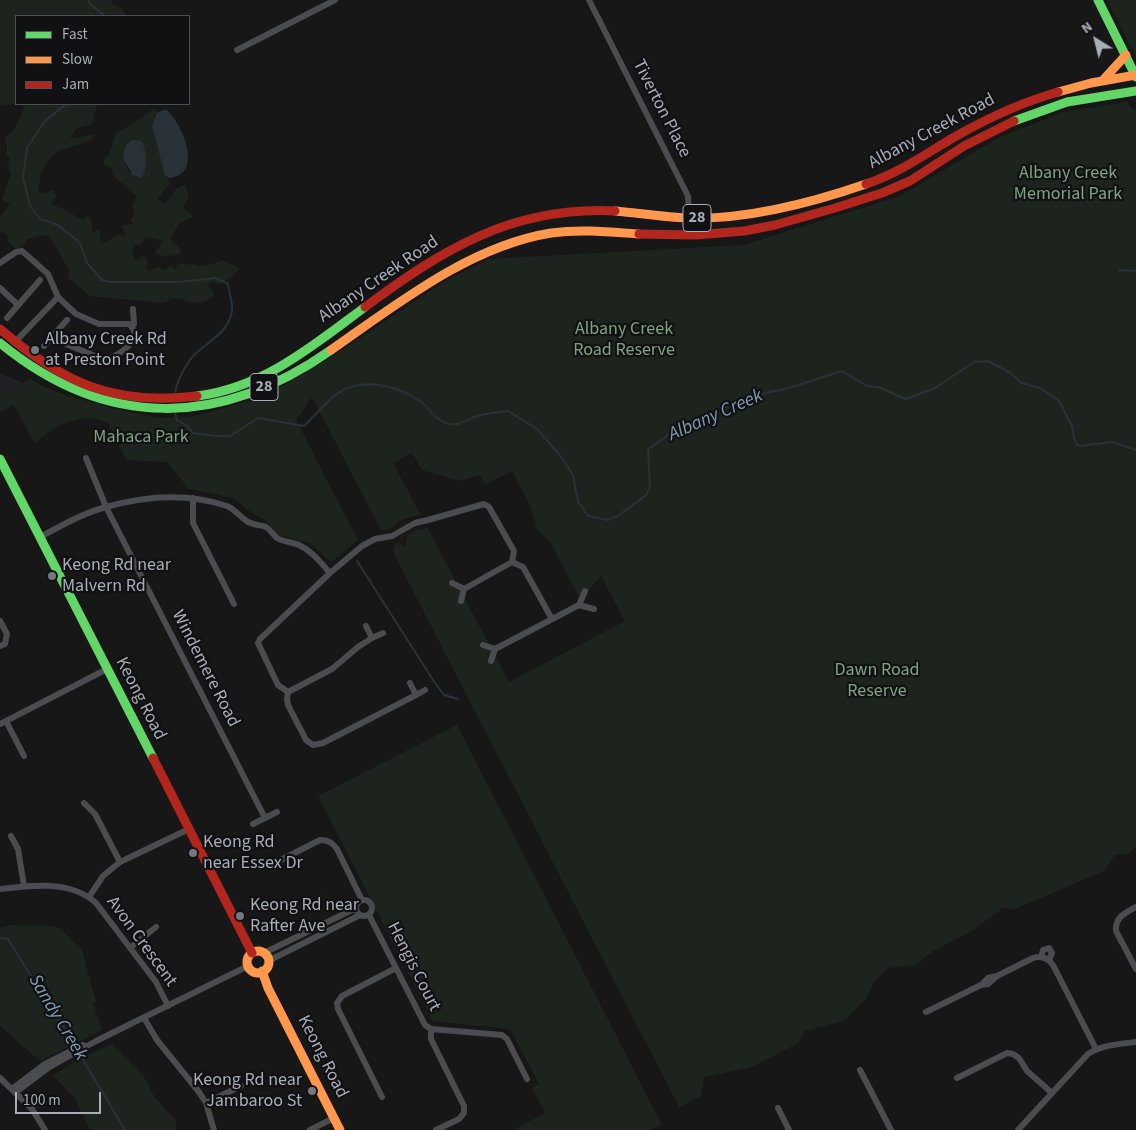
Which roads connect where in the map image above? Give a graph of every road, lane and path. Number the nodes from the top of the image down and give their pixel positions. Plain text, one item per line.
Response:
1 (335, 0) edge
2 (589, 0) edge
3 (1098, 0) edge
4 (237, 50) dead end
5 (1126, 55) junction
6 (1136, 75) edge
7 (1104, 79) junction
8 (1136, 91) edge
9 (689, 218) junction
10 (690, 235) junction
11 (0, 263) edge
12 (40, 280) dead end
13 (0, 288) edge
14 (58, 296) junction
15 (18, 305) junction
16 (133, 309) dead end
17 (6, 318) dead end
18 (67, 320) dead end
19 (132, 326) junction
20 (0, 328) edge
21 (51, 338) junction
22 (15, 342) junction
23 (0, 343) edge
24 (44, 346) dead end
25 (76, 381) junction
26 (72, 390) junction
27 (86, 458) dead end
28 (0, 459) edge
29 (193, 498) junction
30 (106, 507) junction
31 (40, 537) junction
32 (512, 562) junction
33 (330, 572) junction
34 (452, 582) dead end
35 (464, 589) junction
36 (585, 591) dead end
37 (461, 601) dead end
38 (234, 604) dead end
39 (579, 605) junction
40 (594, 609) dead end
41 (552, 620) junction
42 (0, 621) edge
43 (366, 626) dead end
44 (383, 633) dead end
45 (372, 638) junction
46 (2, 645) edge
47 (483, 645) dead end
48 (495, 649) junction
49 (491, 661) dead end
50 (107, 670) junction
51 (410, 683) dead end
52 (425, 690) dead end
53 (288, 692) junction
54 (416, 695) junction
55 (3, 722) edge
56 (24, 756) dead end
57 (84, 803) dead end
58 (277, 812) dead end
59 (265, 818) junction
60 (253, 824) dead end
61 (189, 829) junction
62 (11, 836) dead end
63 (120, 862) junction
64 (269, 866) dead end
65 (24, 886) junction
66 (0, 889) edge
67 (90, 897) junction
68 (362, 900) junction
69 (1136, 907) edge
70 (356, 908) junction
71 (360, 915) junction
72 (369, 915) junction
73 (156, 927) dead end
74 (130, 948) junction
75 (252, 953) junction
76 (266, 957) junction
77 (1041, 957) junction
78 (1050, 960) junction
79 (248, 966) junction
80 (396, 968) junction
81 (1136, 969) edge
82 (262, 971) junction
83 (168, 1006) junction
84 (926, 1012) dead end
85 (144, 1018) junction
86 (431, 1029) junction
87 (1136, 1042) edge
88 (1096, 1049) junction
89 (860, 1070) dead end
90 (0, 1078) edge
91 (957, 1078) dead end
92 (527, 1079) dead end
93 (240, 1086) dead end
94 (14, 1090) junction
95 (1052, 1093) junction
96 (382, 1097) dead end
97 (206, 1103) junction
98 (778, 1108) dead end
99 (334, 1118) junction
100 (45, 1130) edge
101 (214, 1130) edge
102 (310, 1130) edge
103 (340, 1130) edge
104 (436, 1130) edge
105 (789, 1130) edge
106 (891, 1130) edge
107 (1018, 1130) edge

1 - 4 street
2 - 9 street, Tiverton Place
3 - 5 main road
5 - 6 main road
5 - 7 main road
6 - 7 main road, Albany Creek Road / 28
7 - 9 main road, Albany Creek Road / 28
8 - 10 main road, Albany Creek Road / 28
9 - 10 street, Tiverton Place
9 - 25 main road, Albany Creek Road / 28
10 - 26 main road, Albany Creek Road / 28
11 - 14 street
12 - 15 street
13 - 15 street
14 - 19 street
14 - 22 street
15 - 17 street
16 - 19 street
18 - 21 street
19 - 21 street
20 - 22 main road, Albany Creek Road / 28
21 - 24 street
22 - 25 main road, Albany Creek Road / 28
23 - 26 main road, Albany Creek Road / 28
25 - 26 main road
27 - 30 street, Windemere Road
28 - 31 main road, Keong Road
29 - 30 street
29 - 33 street
29 - 38 street
30 - 31 street
30 - 59 street, Windemere Road
31 - 50 main road, Keong Road
32 - 33 street
32 - 35 street
32 - 41 street
33 - 53 street
34 - 35 street
35 - 37 street
36 - 39 street
39 - 40 street
39 - 41 street
41 - 48 street
42 - 46 street
43 - 45 street
44 - 45 street
45 - 53 street
47 - 48 street
48 - 49 street
50 - 55 street
50 - 61 main road, Keong Road
51 - 54 street
52 - 54 street
53 - 54 street
55 - 56 street
57 - 63 street
58 - 59 street
59 - 60 street
61 - 63 street
61 - 75 main road, Keong Road
62 - 65 street
63 - 67 street
64 - 68 street
65 - 66 street, Avon Crescent
65 - 67 street, Avon Crescent
67 - 74 street, Avon Crescent
68 - 70 street
68 - 72 street
69 - 81 street
70 - 71 street
70 - 76 street
71 - 72 street
71 - 76 street
72 - 80 street, Hengis Court
73 - 74 street
74 - 83 street, Avon Crescent
75 - 76 main road
75 - 79 main road
76 - 82 main road
77 - 78 street
77 - 78 street
77 - 84 street
78 - 88 street
79 - 82 main road
79 - 83 street
80 - 86 street, Hengis Court
80 - 96 street
82 - 99 main road, Keong Road
83 - 85 street
85 - 94 street
85 - 97 street
86 - 92 street, Hengis Court
86 - 104 street
87 - 88 street
88 - 95 street
89 - 106 street
90 - 94 street
91 - 95 street
93 - 97 street
94 - 100 street
95 - 107 street
97 - 101 street
98 - 105 street
99 - 102 street
99 - 103 main road, Keong Road

